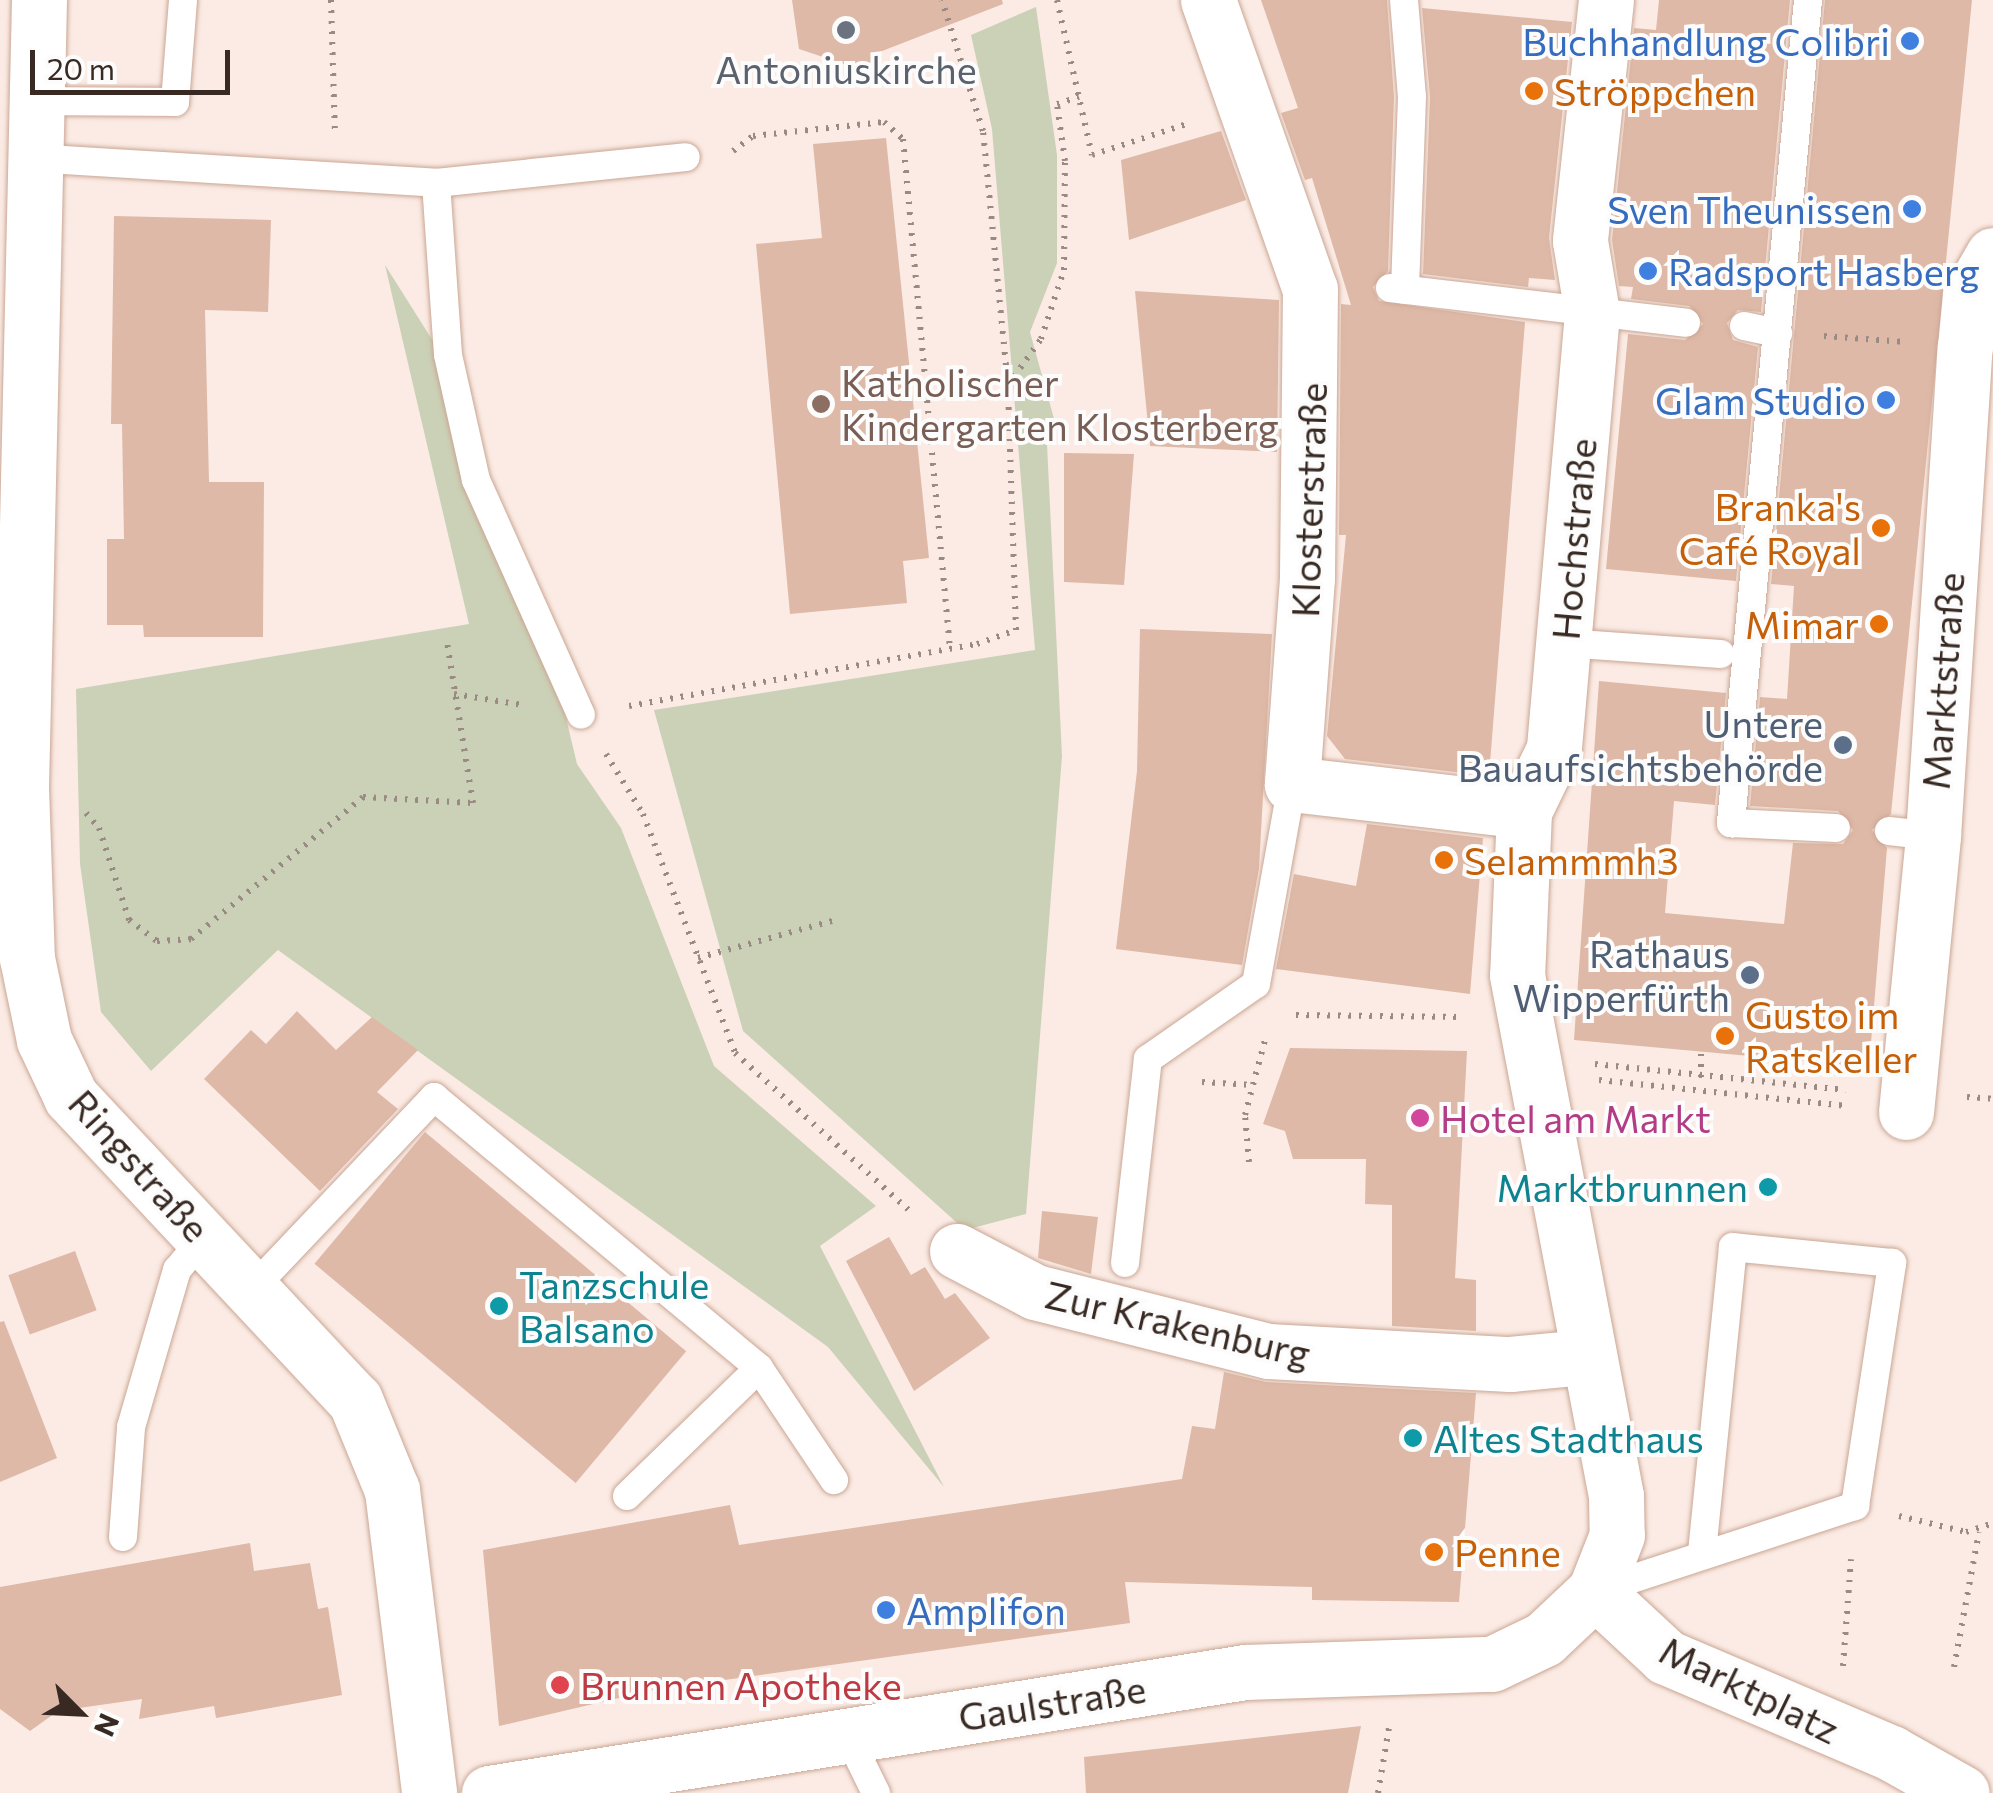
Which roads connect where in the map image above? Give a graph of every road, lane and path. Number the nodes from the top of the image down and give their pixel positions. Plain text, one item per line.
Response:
1 (39, 0) edge
2 (183, 0) edge
3 (331, 0) edge
4 (942, 0) edge
5 (1058, 0) edge
6 (1208, 0) edge
7 (1404, 0) edge
8 (1606, 0) edge
9 (1808, 0) edge
10 (1079, 97) junction
11 (32, 101) junction
12 (1243, 106) junction
13 (336, 154) dead end
14 (686, 157) joint
15 (31, 158) junction
16 (436, 183) junction
17 (15, 210) edge
18 (1993, 255) edge
19 (1592, 313) junction
20 (1686, 323) dead end
21 (1744, 326) dead end
22 (1778, 333) junction
23 (1979, 348) edge
24 (1008, 386) junction
25 (447, 642) dead end
26 (1564, 643) junction
27 (950, 649) junction
28 (1721, 654) dead end
29 (454, 694) junction
30 (497, 701) dead end
31 (581, 715) junction
32 (1292, 784) junction
33 (21, 788) junction
34 (1524, 811) junction
35 (1836, 828) dead end
36 (835, 920) dead end
37 (698, 958) junction
38 (1478, 1017) dead end
39 (1284, 1022) dead end
40 (1267, 1032) dead end
41 (1702, 1052) dead end
42 (1621, 1069) dead end
43 (1701, 1077) junction
44 (1181, 1082) dead end
45 (1625, 1082) dead end
46 (1253, 1085) junction
47 (1851, 1090) dead end
48 (1906, 1112) joint
49 (1249, 1162) dead end
50 (204, 1238) junction
51 (956, 1251) joint
52 (1125, 1263) dead end
53 (254, 1287) junction
54 (1586, 1356) junction
55 (759, 1368) junction
56 (834, 1480) dead end
57 (627, 1496) dead end
58 (1993, 1523) edge
59 (1966, 1532) dead end
60 (1979, 1532) junction
61 (123, 1537) dead end
62 (1702, 1553) junction
63 (1594, 1591) junction
64 (1954, 1668) dead end
65 (846, 1734) junction
66 (429, 1793) edge
67 (489, 1793) edge
68 (876, 1793) edge
69 (1962, 1793) edge

1 - 11 street, Ringstraße
2 - 11 lane
3 - 13 path
4 - 24 path
5 - 10 path
6 - 12 street, Klosterstraße
7 - 19 lane
8 - 19 street, Hochstraße
9 - 22 lane
10 - 12 path
10 - 24 path
11 - 15 street, Ringstraße
12 - 32 street, Klosterstraße
14 - 16 lane
14 - 27 path
15 - 16 lane
15 - 17 street, Ringstraße
16 - 31 lane
17 - 33 street, Ringstraße
18 - 23 street, Marktstraße
19 - 20 lane
19 - 26 street, Hochstraße
21 - 22 lane
22 - 23 path
22 - 35 lane
23 - 48 street, Marktstraße
24 - 27 path
25 - 29 path
26 - 28 lane
26 - 34 street, Hochstraße
27 - 31 path
29 - 30 path
29 - 33 path
31 - 37 path
32 - 34 street
32 - 52 lane
33 - 50 street, Ringstraße
34 - 54 street, Hochstraße
36 - 37 path
37 - 51 path
38 - 39 path
40 - 46 path
41 - 43 path
42 - 43 path
43 - 47 path
44 - 46 path
45 - 48 path
46 - 49 path
50 - 53 street, Ringstraße
50 - 61 lane
51 - 54 street, Zur Krakenburg
53 - 55 lane
53 - 66 street, Ringstraße
54 - 63 street
55 - 56 lane
55 - 57 lane
58 - 60 path
59 - 60 path
60 - 64 path
62 - 62 lane
62 - 63 lane
63 - 65 street, Gaulstraße
63 - 69 street, Marktplatz
65 - 67 street, Gaulstraße
65 - 68 lane

